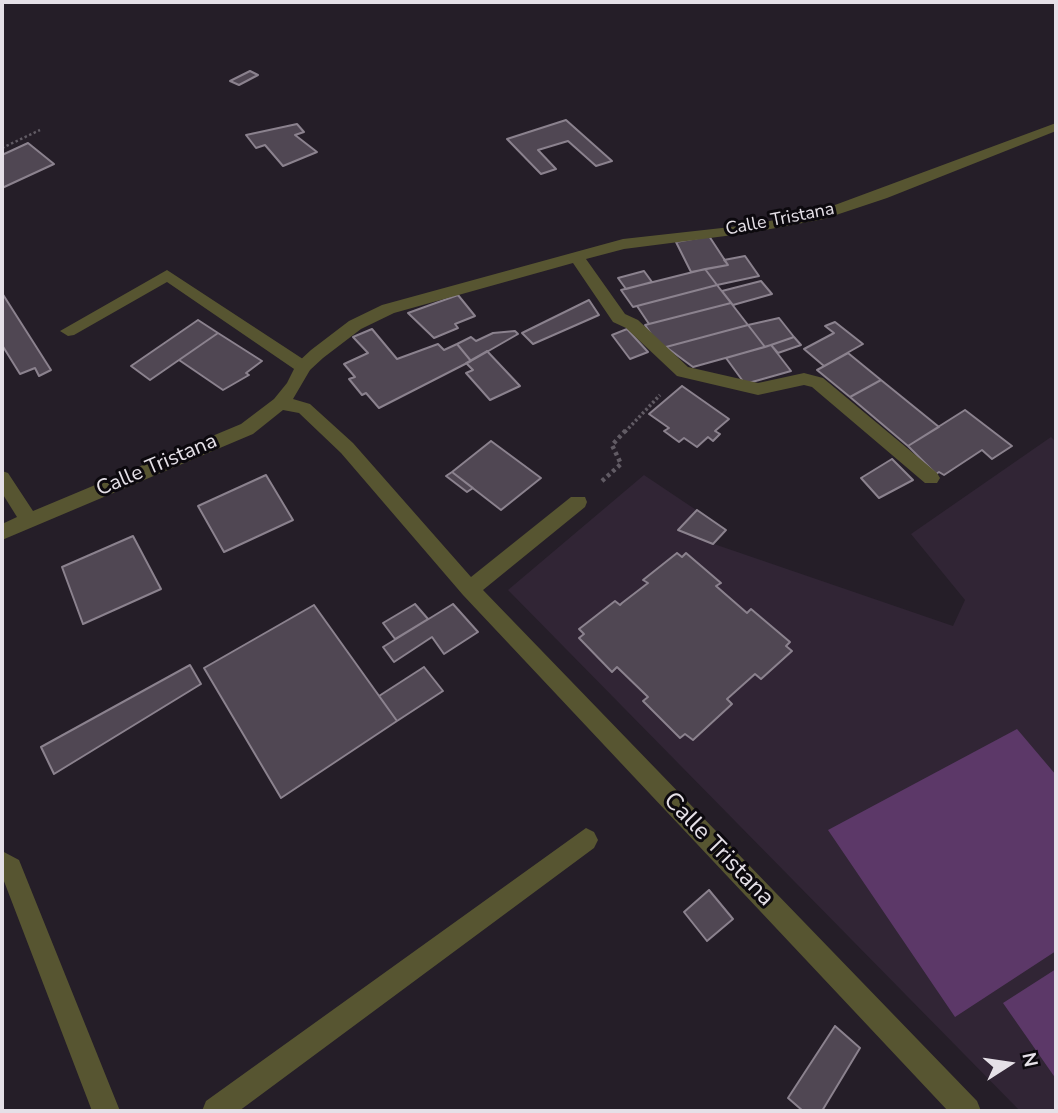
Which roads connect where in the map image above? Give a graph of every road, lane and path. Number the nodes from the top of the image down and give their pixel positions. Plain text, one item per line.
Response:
1 (1056, 127) edge
2 (40, 131) dead end
3 (2, 148) edge
4 (576, 256) junction
5 (68, 331) dead end
6 (303, 367) junction
7 (683, 372) junction
8 (280, 404) junction
9 (2, 478) edge
10 (931, 478) dead end
11 (578, 502) joint
12 (29, 520) junction
13 (2, 532) edge
14 (470, 589) junction
15 (586, 840) dead end
16 (2, 863) edge
17 (106, 1111) edge
18 (216, 1111) edge
19 (967, 1111) edge

1 - 4 street, Calle Tristana
2 - 3 path
4 - 6 street, Calle Tristana
4 - 7 street
5 - 6 street
6 - 8 street, Calle Tristana
7 - 10 street
7 - 11 path
8 - 12 street, Calle Tristana
8 - 14 street, Calle Tristana
9 - 12 street
11 - 14 street
12 - 13 street, Calle Tristana
14 - 19 street, Calle Tristana
15 - 18 street
16 - 17 street

